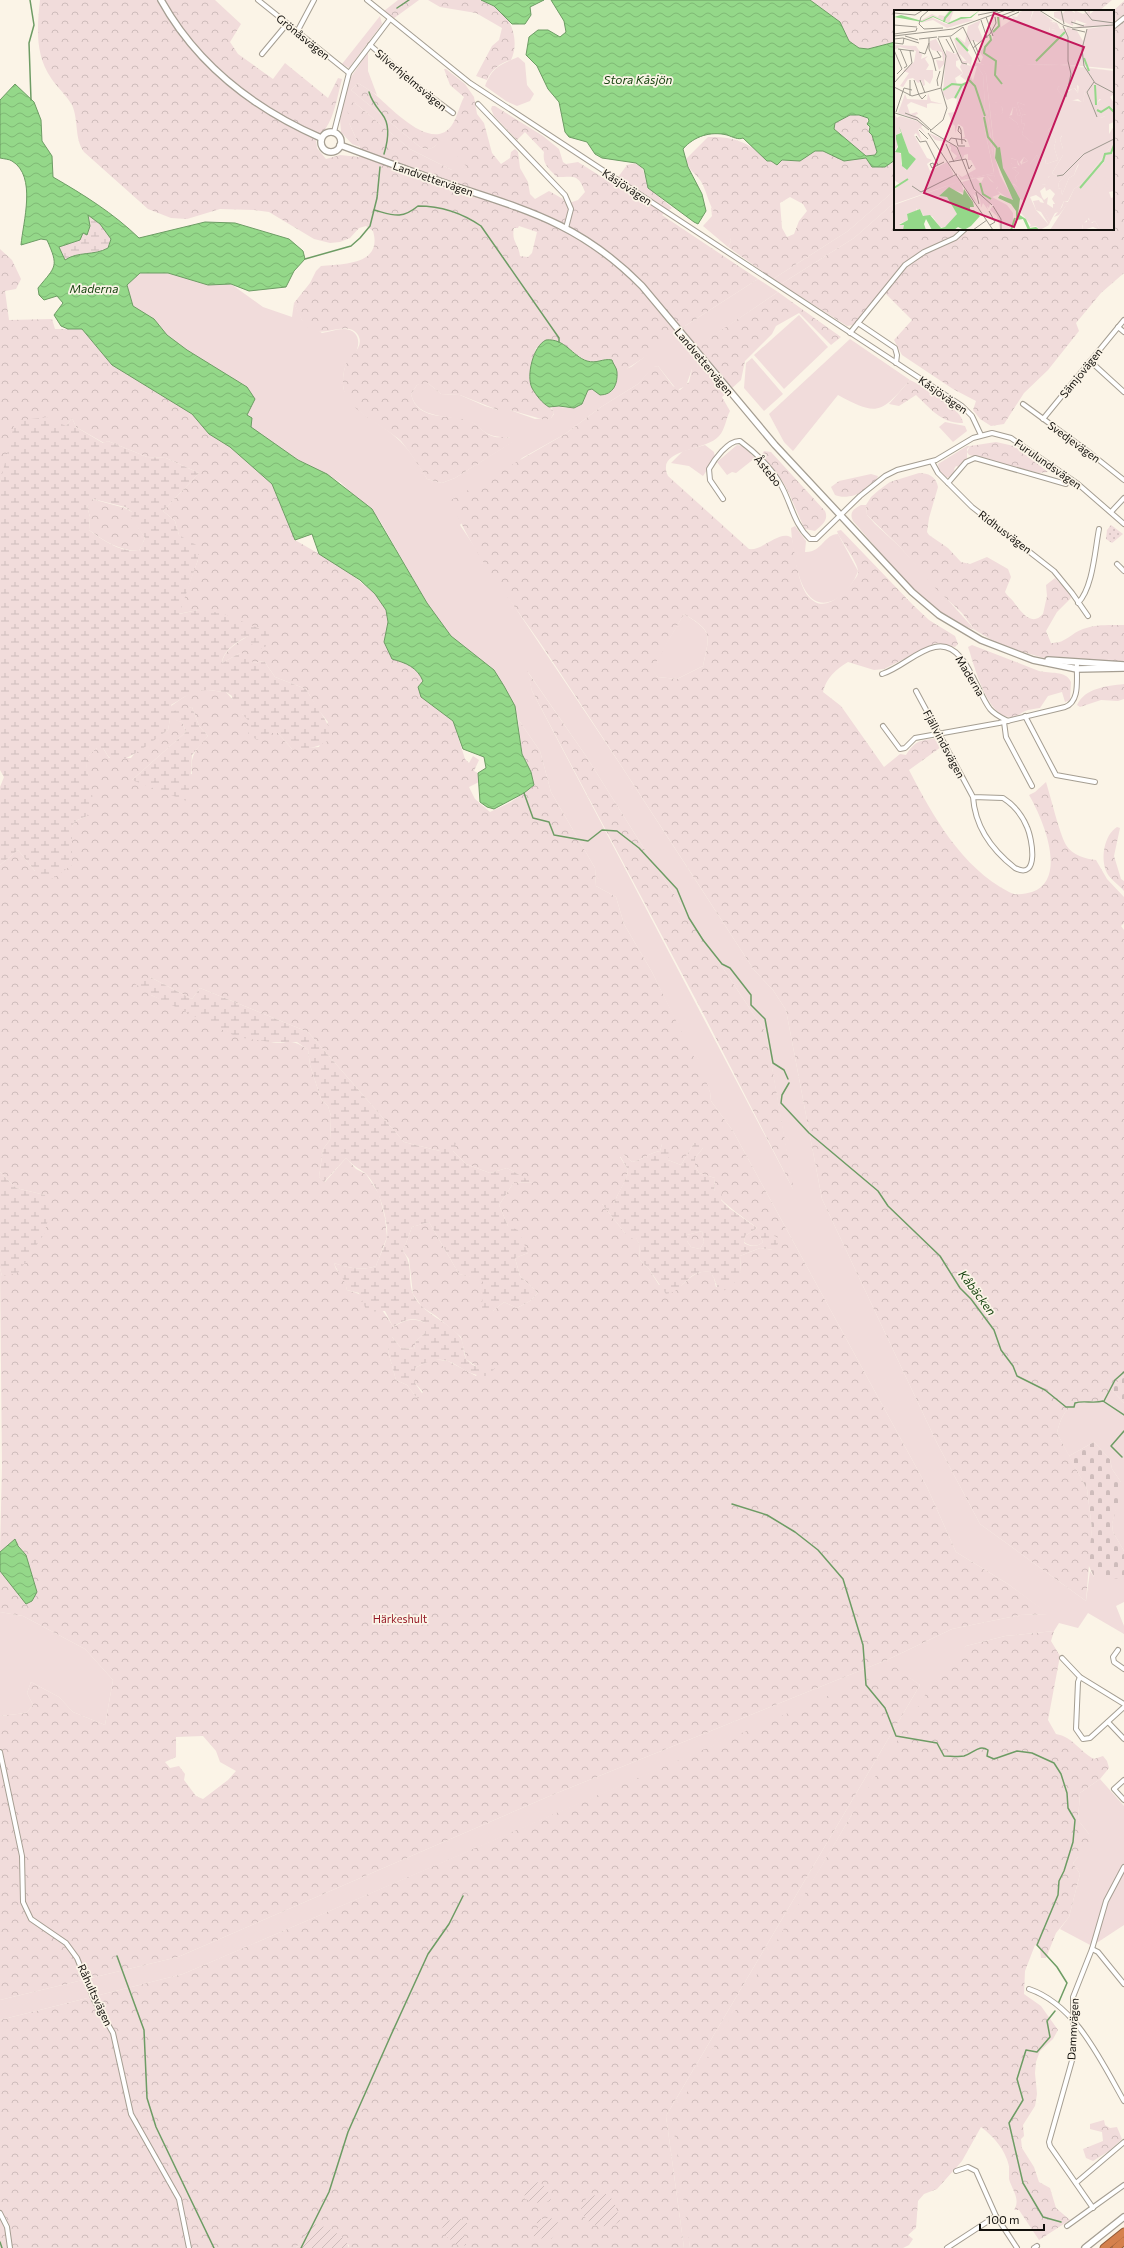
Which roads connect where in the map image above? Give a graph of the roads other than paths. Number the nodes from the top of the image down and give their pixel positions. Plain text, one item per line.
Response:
1 (161, 0) edge
2 (258, 0) edge
3 (314, 0) edge
4 (367, 0) edge
5 (1124, 18) edge
6 (390, 19) junction
7 (287, 24) junction
8 (1114, 26) edge
9 (297, 32) junction
10 (370, 45) junction
11 (262, 54) dead end
12 (349, 73) junction
13 (478, 104) dead end
14 (453, 113) dead end
15 (334, 132) junction
16 (322, 138) junction
17 (340, 145) junction
18 (566, 228) junction
19 (964, 230) edge
20 (1124, 320) edge
21 (858, 323) junction
22 (1118, 327) junction
23 (1124, 332) edge
24 (850, 333) junction
25 (1090, 361) junction
26 (896, 362) junction
27 (1124, 392) edge
28 (1023, 404) dead end
29 (1043, 419) junction
30 (981, 435) junction
31 (932, 462) junction
32 (1124, 480) edge
33 (948, 483) junction
34 (1066, 484) dead end
35 (1124, 498) edge
36 (723, 499) dead end
37 (1110, 512) junction
38 (841, 516) junction
39 (1124, 524) edge
40 (1099, 529) dead end
41 (1116, 564) dead end
42 (1124, 571) edge
43 (1078, 603) junction
44 (1088, 616) dead end
45 (1124, 665) edge
46 (1077, 666) junction
47 (1124, 668) edge
48 (882, 674) dead end
49 (916, 691) dead end
50 (1025, 716) junction
51 (1009, 721) junction
52 (1004, 722) junction
53 (883, 726) dead end
54 (939, 734) junction
55 (1095, 782) dead end
56 (1032, 786) dead end
57 (973, 797) junction
58 (1118, 1650) dead end
59 (1062, 1658) dead end
60 (1124, 1669) edge
61 (1080, 1677) junction
62 (1124, 1704) edge
63 (1124, 1707) edge
64 (1108, 1722) junction
65 (1124, 1740) edge
66 (0, 1752) edge
67 (1124, 1780) edge
68 (1124, 1800) edge
69 (1124, 1867) edge
70 (1092, 1949) junction
71 (1124, 1984) edge
72 (1029, 1989) dead end
73 (1074, 2020) junction
74 (1124, 2101) edge
75 (1124, 2142) edge
76 (956, 2172) dead end
77 (1076, 2183) junction
78 (1124, 2185) edge
79 (1092, 2208) junction
80 (0, 2213) edge
81 (996, 2216) junction
82 (1124, 2217) edge
83 (1067, 2226) dead end
84 (1124, 2232) edge
85 (1124, 2241) edge
86 (10, 2248) edge
87 (189, 2248) edge
88 (947, 2248) edge
89 (1017, 2248) edge
90 (1085, 2248) edge
91 (1104, 2248) edge
92 (1116, 2248) edge

1 - 16 street
2 - 7 street, Grönåsvägen
3 - 9 street
4 - 6 street, Kåsjövägen
5 - 8 street
6 - 10 street
6 - 24 street, Kåsjövägen
7 - 9 street, Grönåsvägen
7 - 11 street
9 - 12 street, Grönåsvägen
10 - 12 street
10 - 14 street, Silverhjelmsvägen
12 - 15 street
13 - 18 street
15 - 16 street
15 - 17 street
16 - 17 street
17 - 18 street, Landvettervägen
18 - 38 street, Landvettervägen
19 - 21 street
20 - 22 street, Sämjovägen
21 - 24 street
21 - 26 street
22 - 23 street
22 - 25 street, Sämjovägen
24 - 26 street, Kåsjövägen
25 - 27 street
25 - 29 street, Sämjovägen
26 - 30 street, Kåsjövägen
28 - 29 street, Svedjevägen
29 - 32 street, Svedjevägen
30 - 31 street
30 - 37 street, Furulundsvägen
31 - 33 street, Ridhusvägen
31 - 38 street
33 - 34 street
33 - 43 street, Ridhusvägen
35 - 37 street
36 - 38 street, Åstebo
37 - 39 street, Furulundsvägen
38 - 46 street, Landvettervägen
40 - 43 street
41 - 42 street
43 - 44 street, Ridhusvägen
45 - 46 street, Landvettervägen
46 - 47 street, Landvettervägen
46 - 50 street
48 - 51 street, Maderna
49 - 54 street, Fjällvindsvägen
50 - 51 street
50 - 55 street
51 - 52 street
52 - 54 street
52 - 56 street
53 - 54 street
54 - 57 street, Fjällvindsvägen
57 - 57 street, Fjällvindsvägen
58 - 60 street
59 - 61 street
61 - 62 street
61 - 64 street
63 - 64 street
64 - 65 street
66 - 87 street, Råhultsvägen
67 - 68 street
69 - 70 street, Dammvägen
70 - 71 street
70 - 73 street, Dammvägen
72 - 73 street
73 - 74 street
73 - 77 street, Dammvägen
75 - 77 street
76 - 81 street
77 - 79 street, Dammvägen
78 - 79 street
79 - 83 street
80 - 86 street
81 - 88 street
81 - 89 street
82 - 90 street
84 - 91 highway
85 - 92 highway

